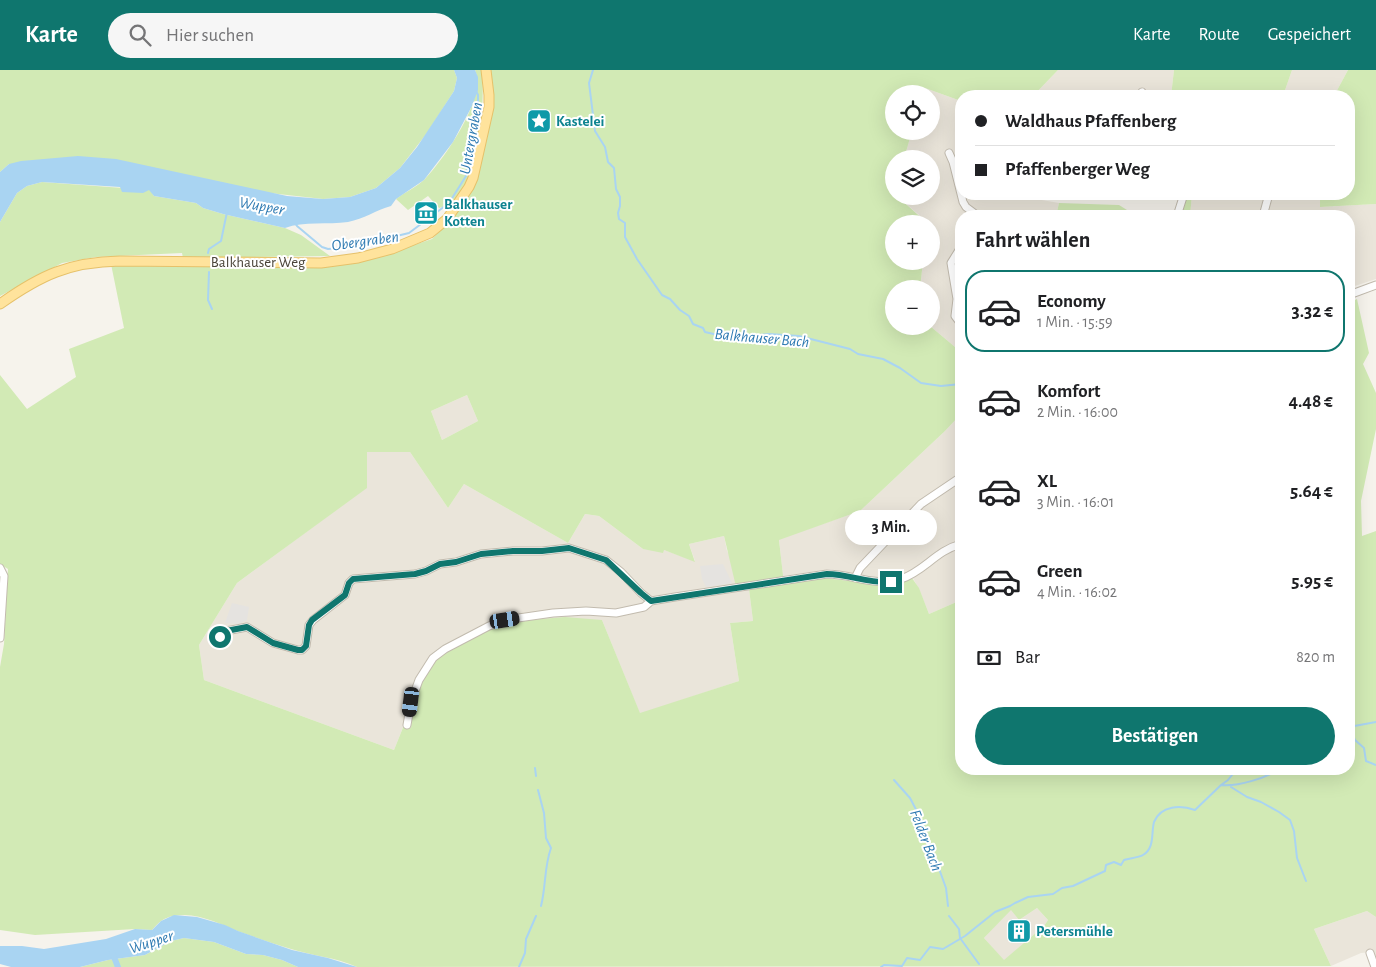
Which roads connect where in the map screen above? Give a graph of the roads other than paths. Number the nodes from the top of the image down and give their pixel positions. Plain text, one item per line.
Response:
1 (486, 70) edge
2 (948, 153) dead end
3 (955, 173) edge
4 (962, 200) edge
5 (972, 210) edge
6 (955, 257) edge
7 (1376, 285) edge
8 (955, 292) edge
9 (1355, 293) edge
10 (0, 304) edge
11 (955, 481) edge
12 (955, 546) edge
13 (0, 568) edge
14 (855, 578) junction
15 (651, 601) junction
16 (220, 637) dead end
17 (0, 638) edge
18 (407, 725) dead end
19 (1370, 953) dead end
20 (1375, 967) edge

1 - 10 main road, Balkhauser Weg
2 - 3 street
4 - 5 street
6 - 8 street
7 - 9 street
11 - 14 street
12 - 14 street
13 - 17 street
14 - 15 street
15 - 16 street
15 - 18 street
19 - 20 street

